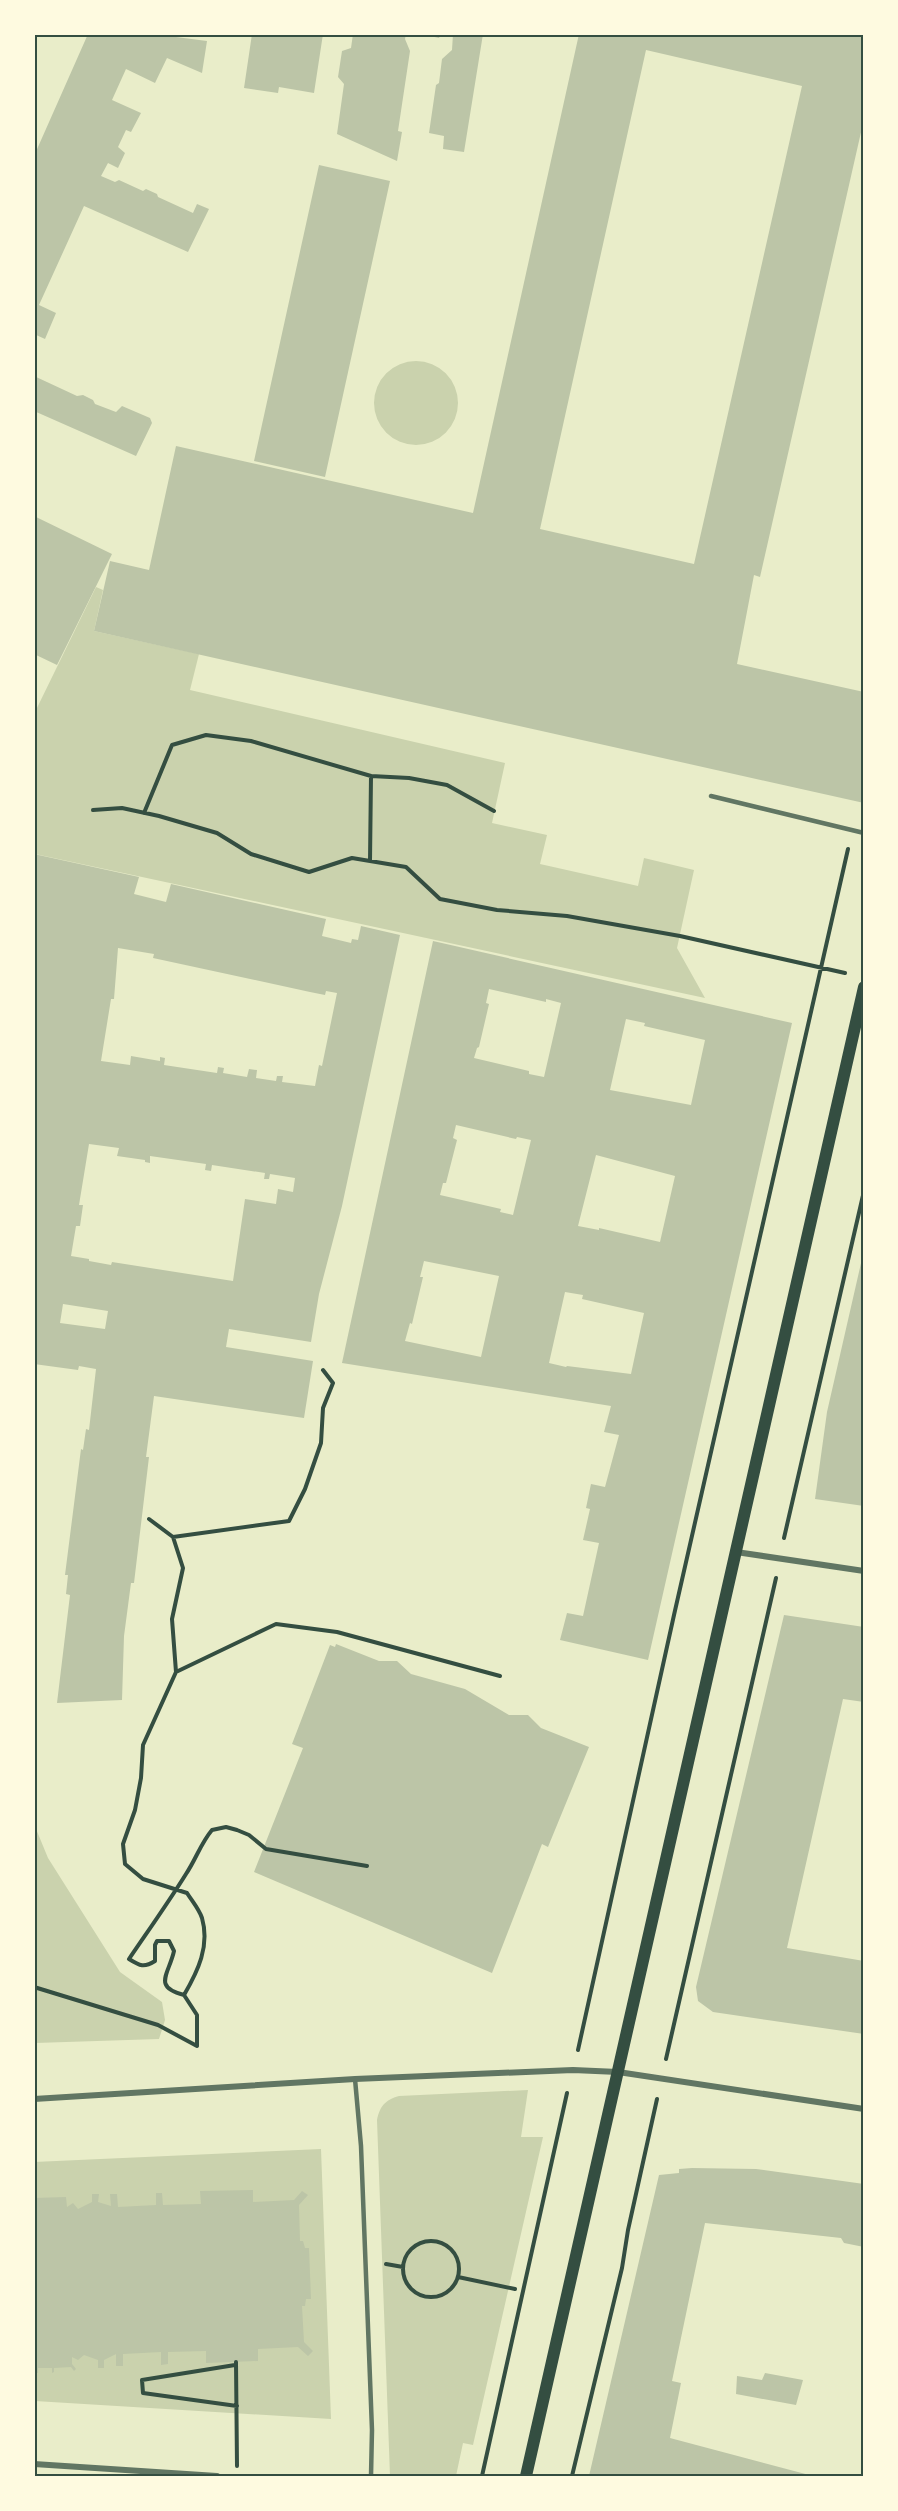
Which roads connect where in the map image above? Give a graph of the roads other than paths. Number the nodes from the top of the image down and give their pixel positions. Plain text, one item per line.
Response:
1 (711, 796) dead end
2 (864, 833) edge
3 (864, 987) edge
4 (736, 1552) junction
5 (864, 1571) edge
6 (618, 2072) junction
7 (355, 2079) junction
8 (34, 2099) edge
9 (864, 2109) edge
10 (34, 2464) edge
11 (217, 2476) edge
12 (371, 2476) edge
13 (526, 2476) edge

1 - 2 lane
3 - 4 main road
4 - 5 street
4 - 6 main road
6 - 7 street
6 - 9 street
6 - 13 main road
7 - 8 street
7 - 12 lane
10 - 11 street

